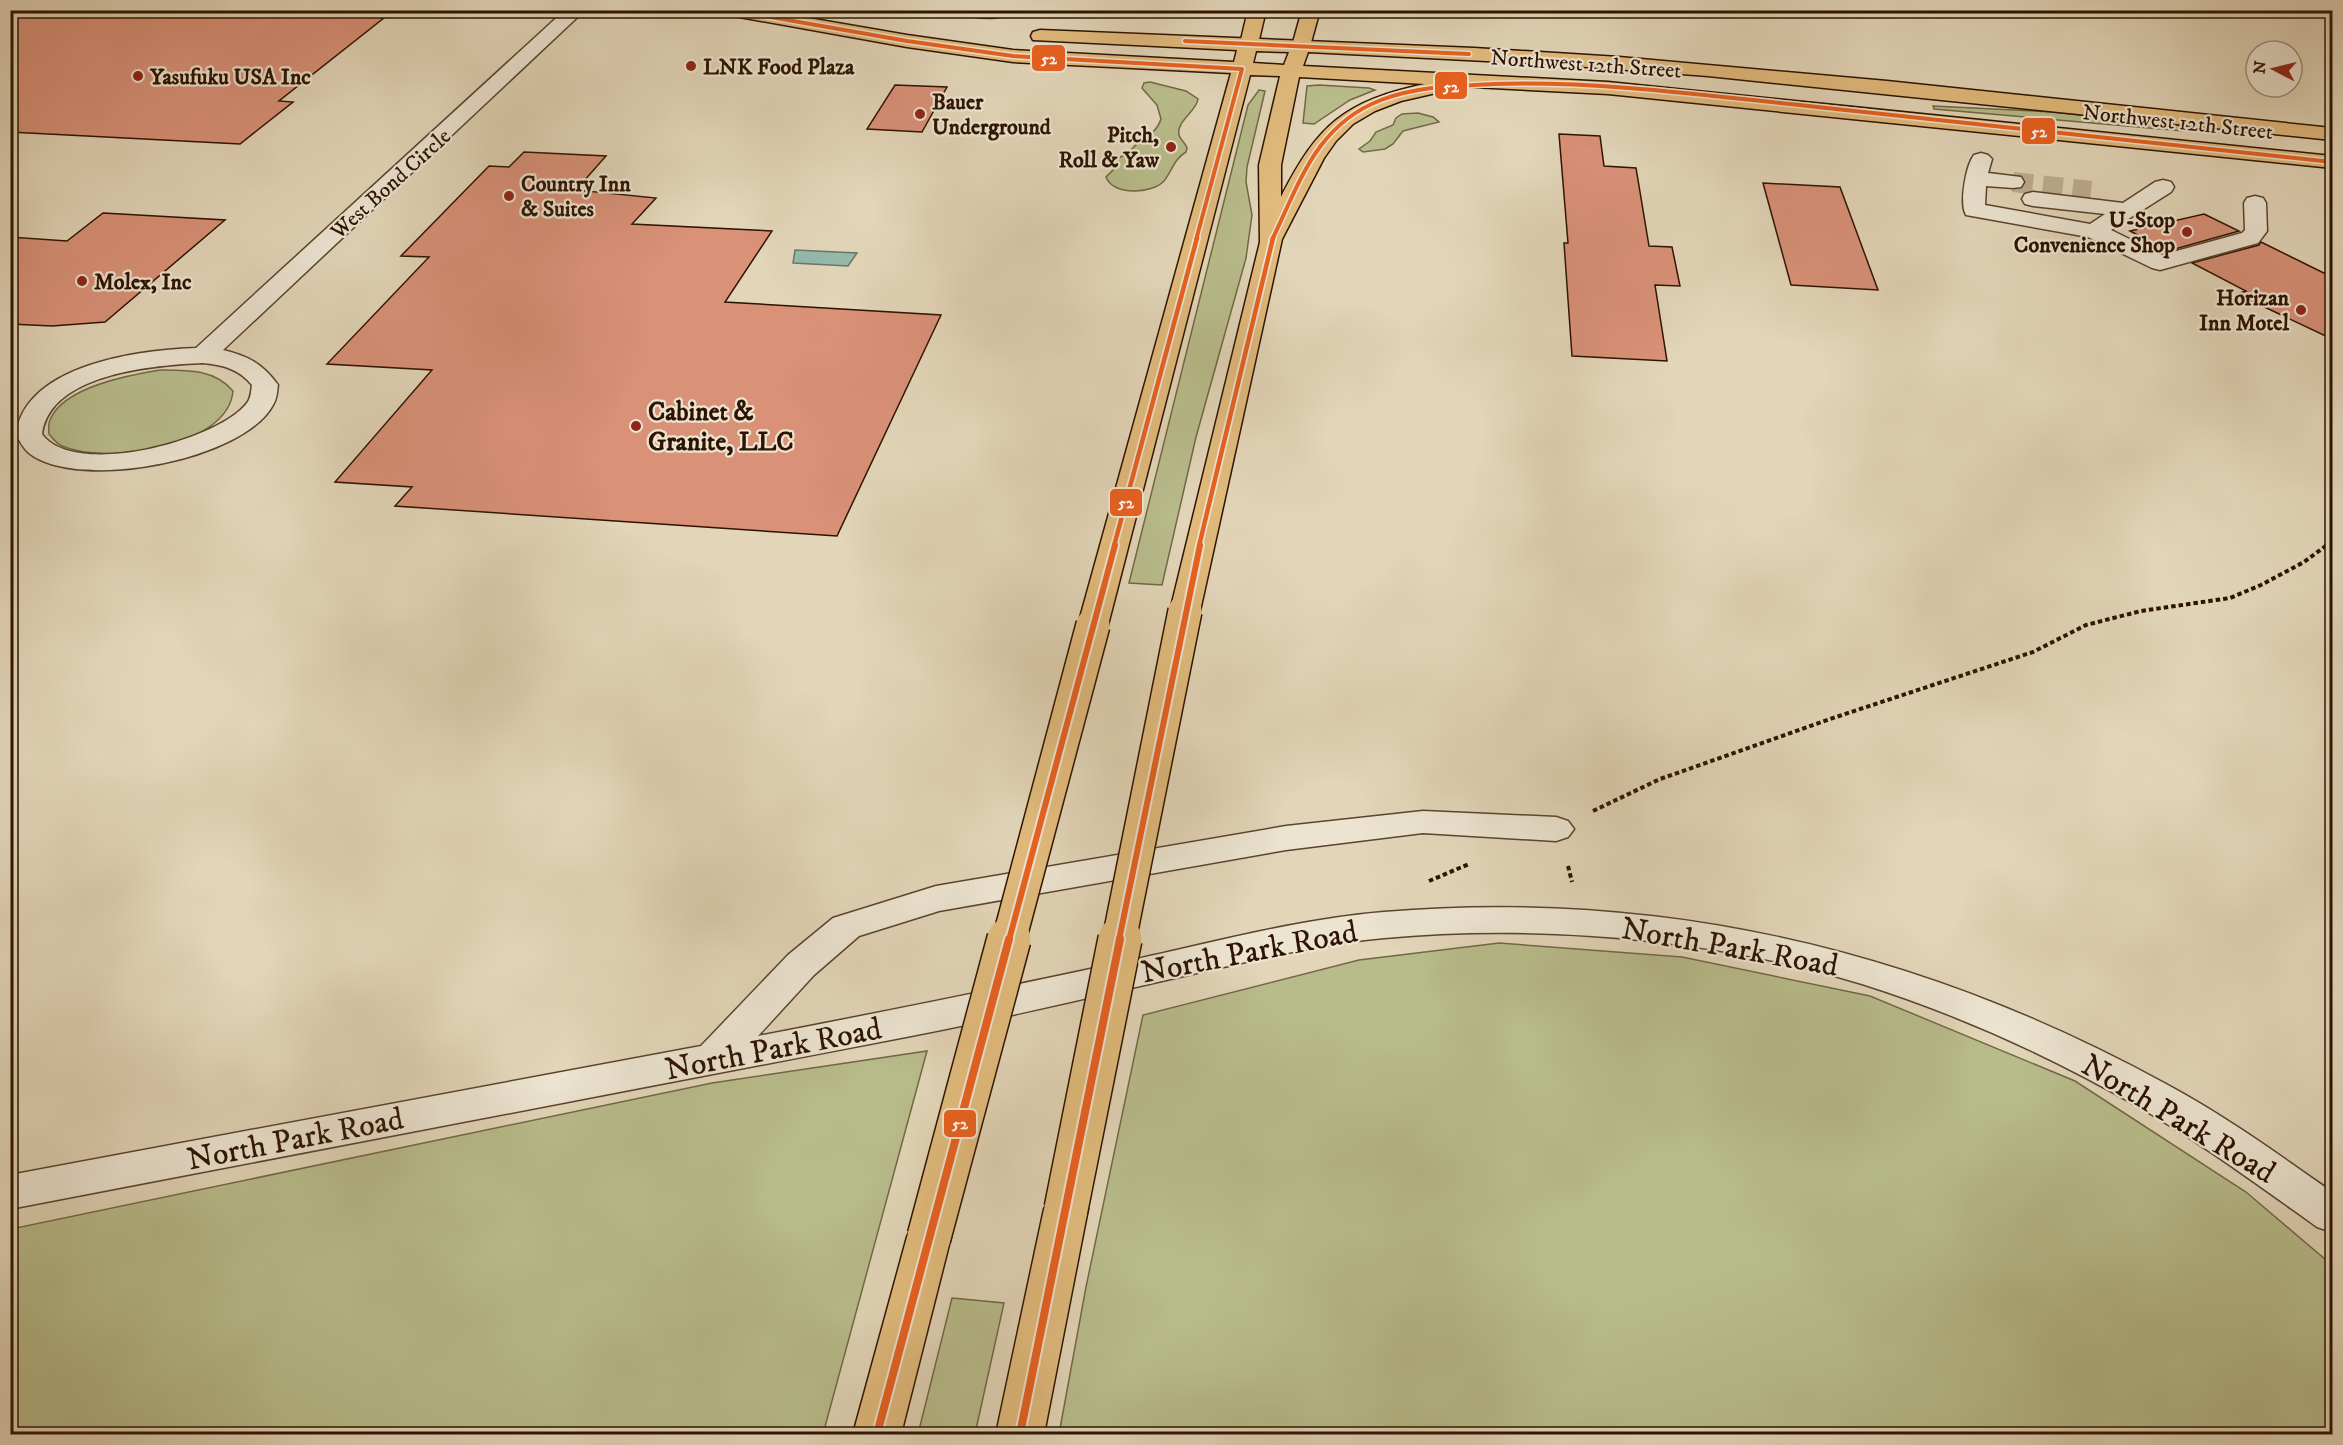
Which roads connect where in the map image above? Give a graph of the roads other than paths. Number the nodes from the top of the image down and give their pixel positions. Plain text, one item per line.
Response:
1 (576, 10) edge
2 (728, 10) edge
3 (1009, 10) edge
4 (1257, 10) edge
5 (1311, 10) edge
6 (979, 12) dead end
7 (1025, 35) dead end
8 (1249, 44) junction
9 (1301, 46) junction
10 (1242, 69) junction
11 (1291, 71) junction
12 (1539, 83) junction
13 (2332, 134) edge
14 (2332, 162) edge
15 (1977, 177) junction
16 (2013, 182) tunnel mouth
17 (2091, 191) tunnel mouth
18 (2255, 203) dead end
19 (2129, 210) junction
20 (2094, 231) junction
21 (1271, 242) junction
22 (203, 355) junction
23 (1556, 829) road end
24 (713, 1059) junction
25 (10, 1192) edge
26 (2332, 1215) edge
27 (877, 1434) edge
28 (1020, 1434) edge

1 - 22 street, West Bond Circle
2 - 10 main road, Northwest 12th Street
3 - 6 street
4 - 8 main road
5 - 9 main road
7 - 8 main road, Northwest 12th Street
8 - 9 main road, Northwest 12th Street
8 - 10 main road
9 - 11 main road
9 - 13 main road, Northwest 12th Street
10 - 11 main road, Northwest 12th Street
10 - 27 main road, bridge
11 - 12 main road, Northwest 12th Street
11 - 21 main road
12 - 14 main road, Northwest 12th Street
12 - 21 main road
15 - 16 street
15 - 19 street
15 - 20 street
17 - 19 street
18 - 20 street
19 - 20 street
21 - 28 main road, bridge
22 - 22 street
23 - 24 street
24 - 25 street, North Park Road
24 - 26 street, North Park Road

